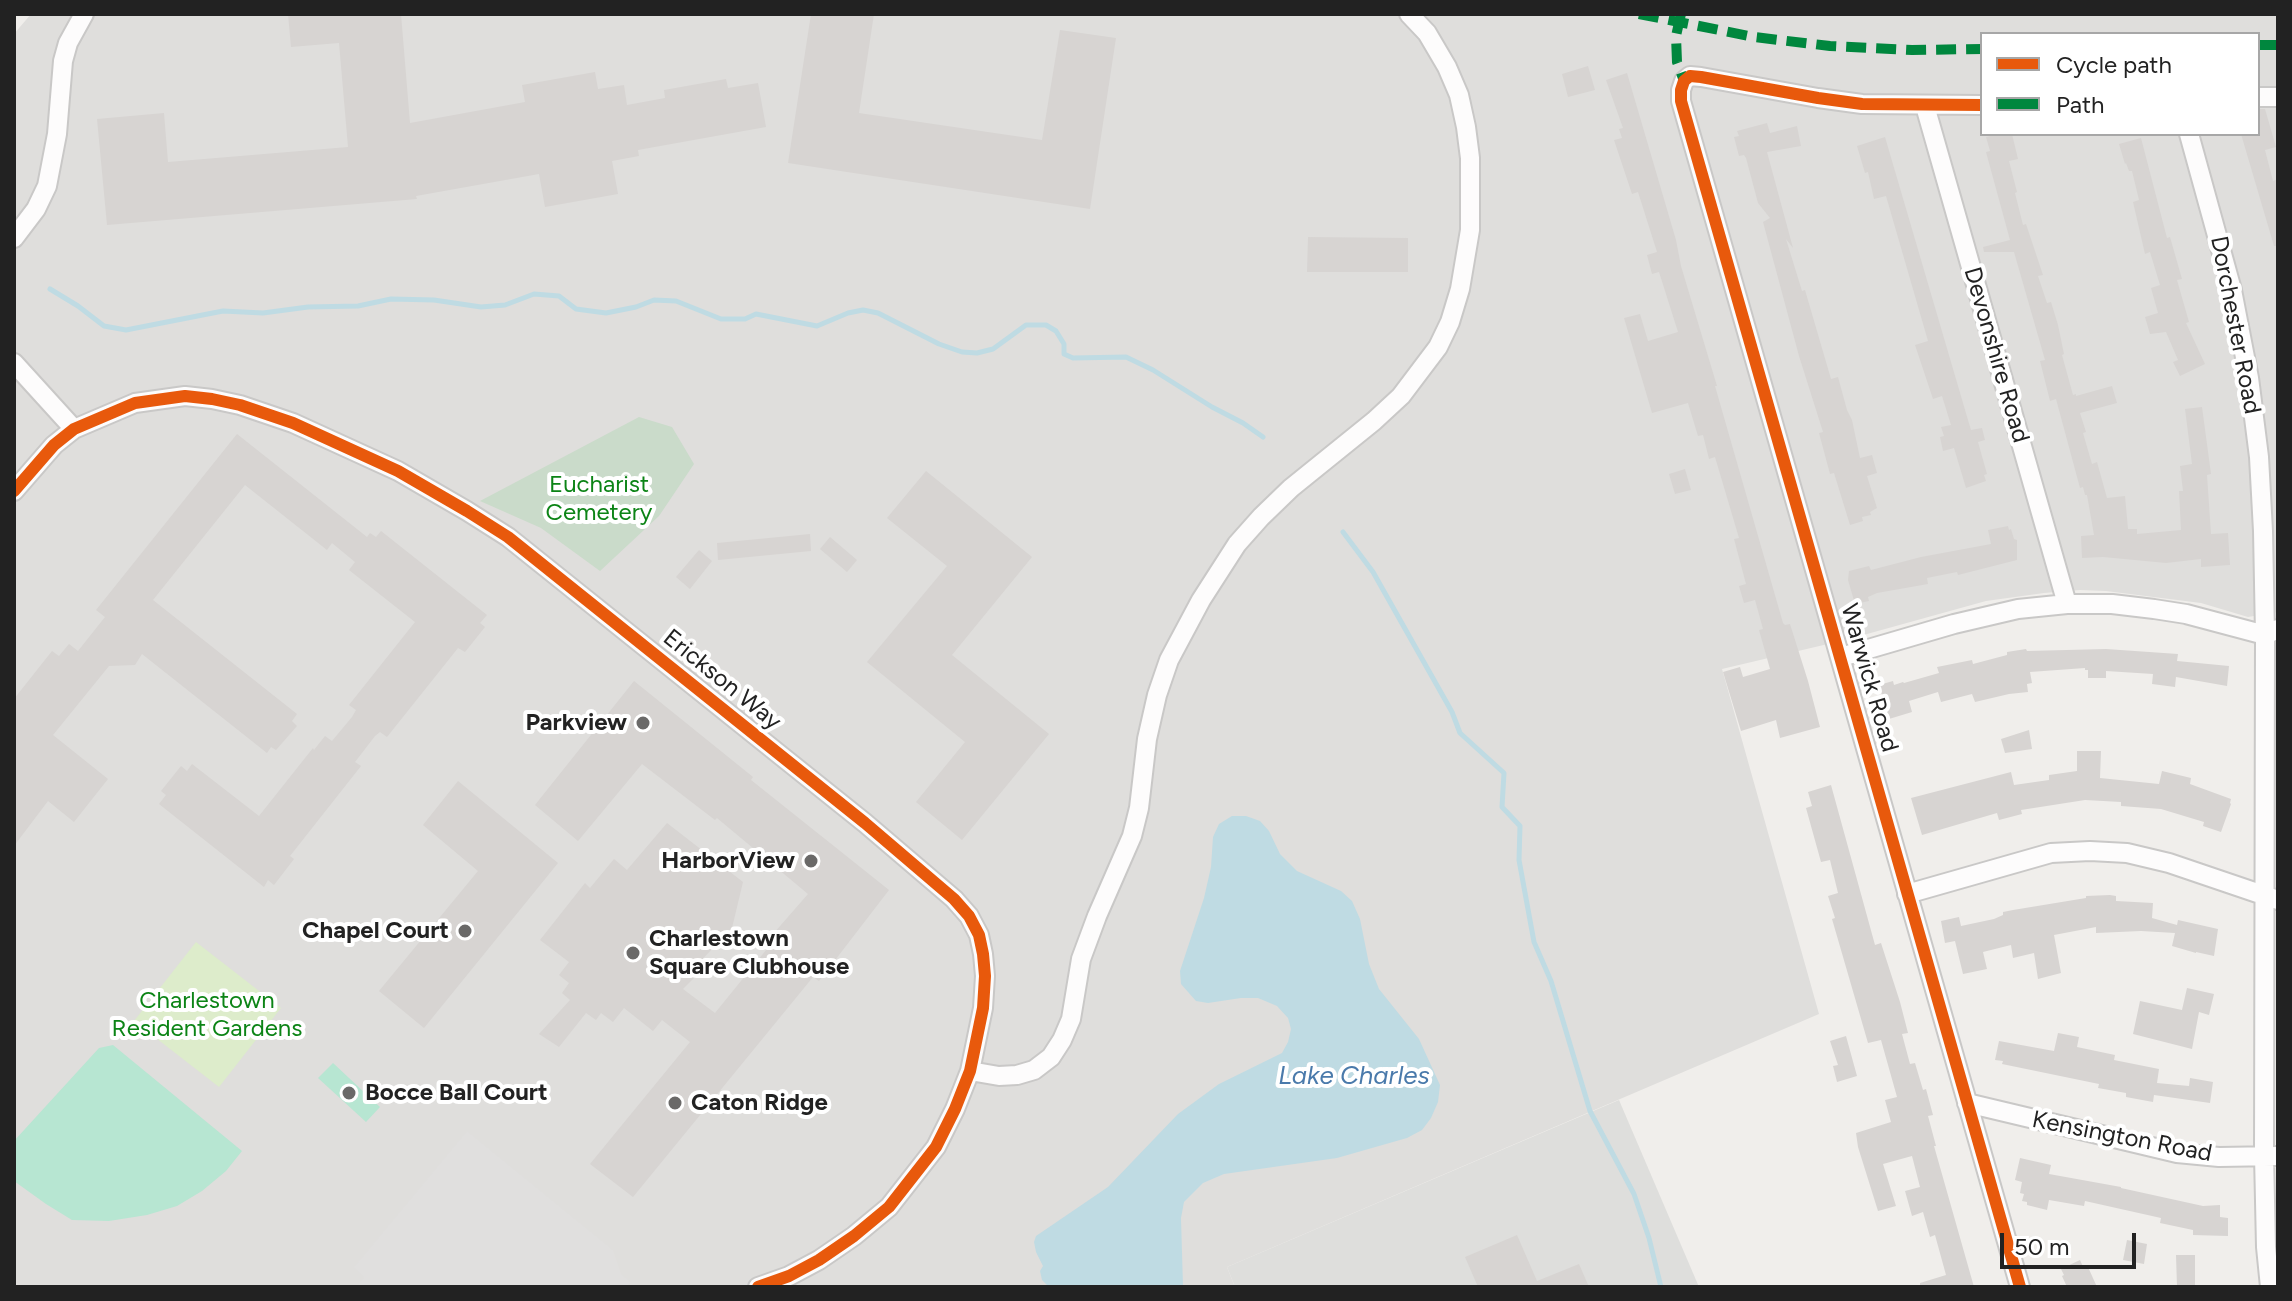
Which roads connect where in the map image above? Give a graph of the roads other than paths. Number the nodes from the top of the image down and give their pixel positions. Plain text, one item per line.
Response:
1 (84, 14) edge
2 (1409, 14) edge
3 (1980, 105) edge
4 (1925, 106) junction
5 (2190, 136) edge
6 (14, 238) edge
7 (14, 363) edge
8 (74, 429) junction
9 (14, 491) edge
10 (2067, 604) junction
11 (2271, 632) edge
12 (1841, 657) junction
13 (1907, 894) junction
14 (2270, 897) edge
15 (970, 1071) junction
16 (1967, 1103) junction
17 (2271, 1156) edge
18 (758, 1287) edge
19 (2020, 1287) edge
20 (2270, 1287) edge

1 - 6 street
2 - 15 street
3 - 4 street
4 - 10 street, Devonshire Road
4 - 12 street, Warwick Road
5 - 11 street, Dorchester Road
7 - 8 street
8 - 9 street, Erickson Way
8 - 15 street, Erickson Way
10 - 11 street
10 - 12 street
11 - 14 street, Dorchester Road
12 - 13 street, Warwick Road
13 - 14 street
13 - 16 street, Warwick Road
14 - 17 street, Dorchester Road
15 - 18 street, Erickson Way
16 - 17 street, Kensington Road
16 - 19 street, Warwick Road
17 - 20 street, Dorchester Road

